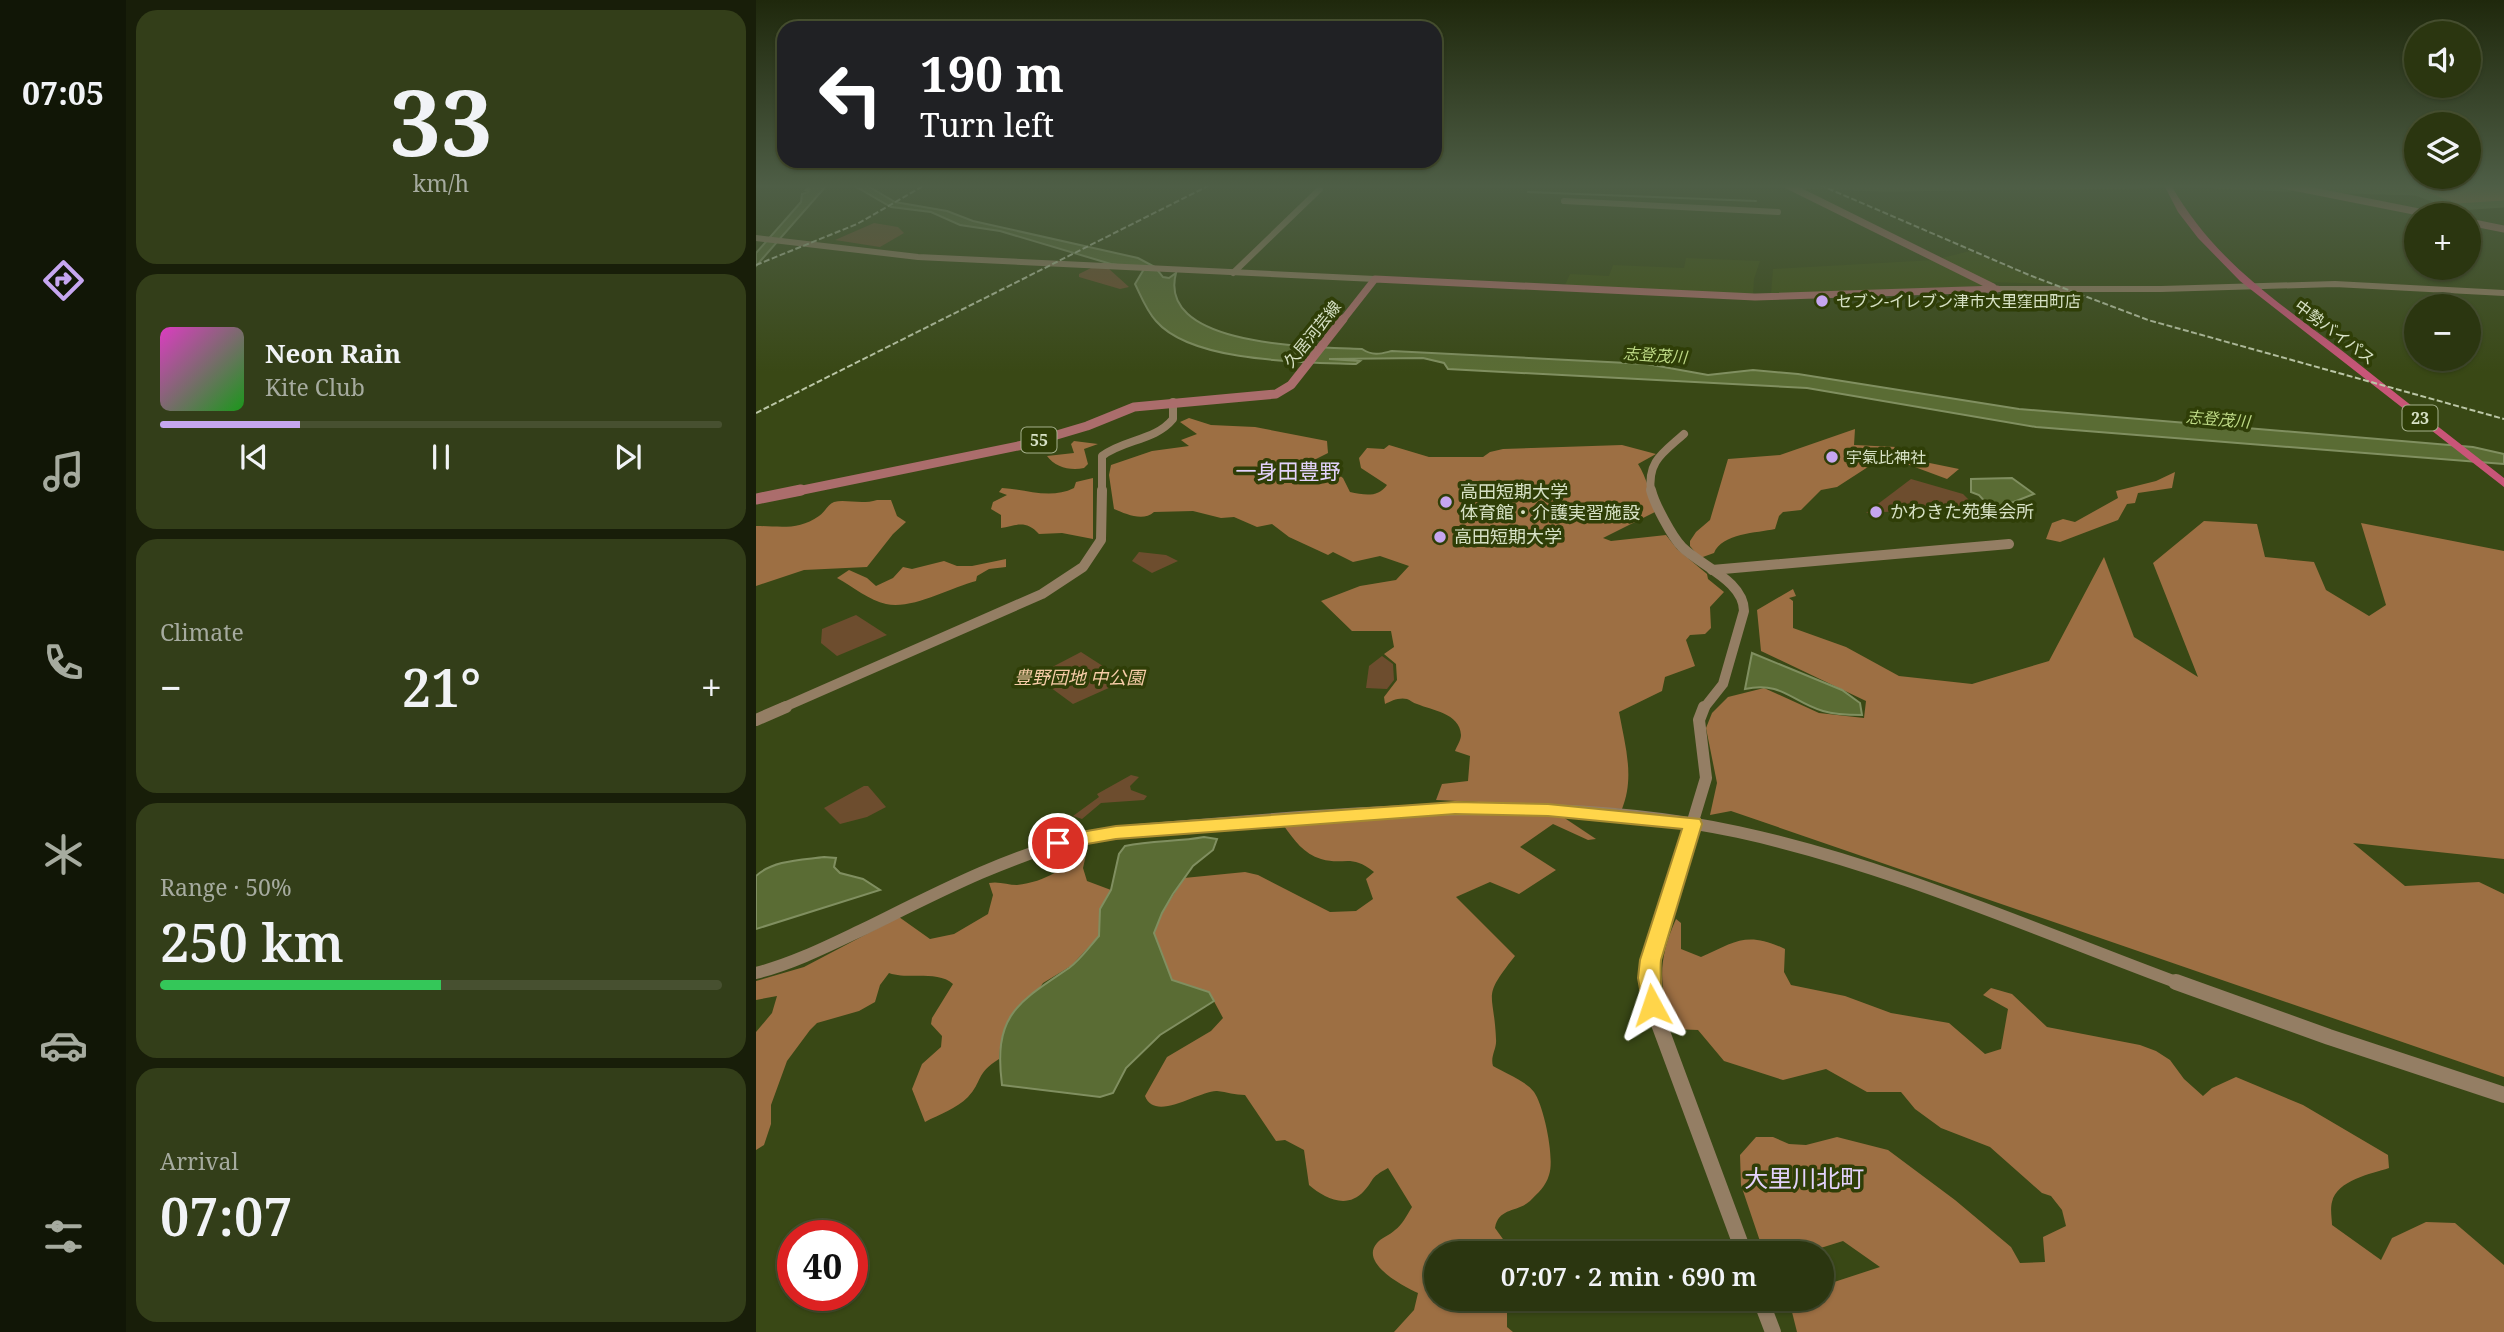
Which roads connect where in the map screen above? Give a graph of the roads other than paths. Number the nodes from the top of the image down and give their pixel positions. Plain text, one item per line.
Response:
1 (827, 247) edge
2 (1260, 247) edge
3 (1913, 247) edge
4 (2213, 247) edge
5 (2216, 247) edge
6 (2234, 270) junction
7 (1233, 273) junction
8 (1375, 279) junction
9 (2252, 286) junction
10 (1997, 289) junction
11 (2504, 293) edge
12 (1322, 346) joint
13 (1308, 363) joint
14 (1173, 402) junction
15 (1684, 434) dead end
16 (2501, 482) edge
17 (756, 499) edge
18 (2009, 544) dead end
19 (1712, 570) junction
20 (756, 720) edge
21 (1693, 824) junction
22 (756, 972) edge
23 (2504, 1095) edge
24 (1740, 1241) edge
25 (1765, 1311) edge
26 (1773, 1332) edge

1 - 7 street
2 - 7 street
3 - 10 main road
4 - 6 highway, 中勢バイパス / 23
5 - 6 highway
6 - 9 highway, 中勢バイパス / 23
7 - 8 street
8 - 10 main road
8 - 12 main road, 久居河芸線 / 55
9 - 10 street
9 - 11 street
9 - 16 highway, 中勢バイパス / 23
12 - 13 main road, 久居河芸線 / 55
13 - 14 main road, 久居河芸線 / 55
14 - 17 main road, 久居河芸線 / 55
14 - 20 street
15 - 19 street
18 - 19 street
19 - 21 street
21 - 22 street
21 - 23 street
21 - 24 street
25 - 26 street

